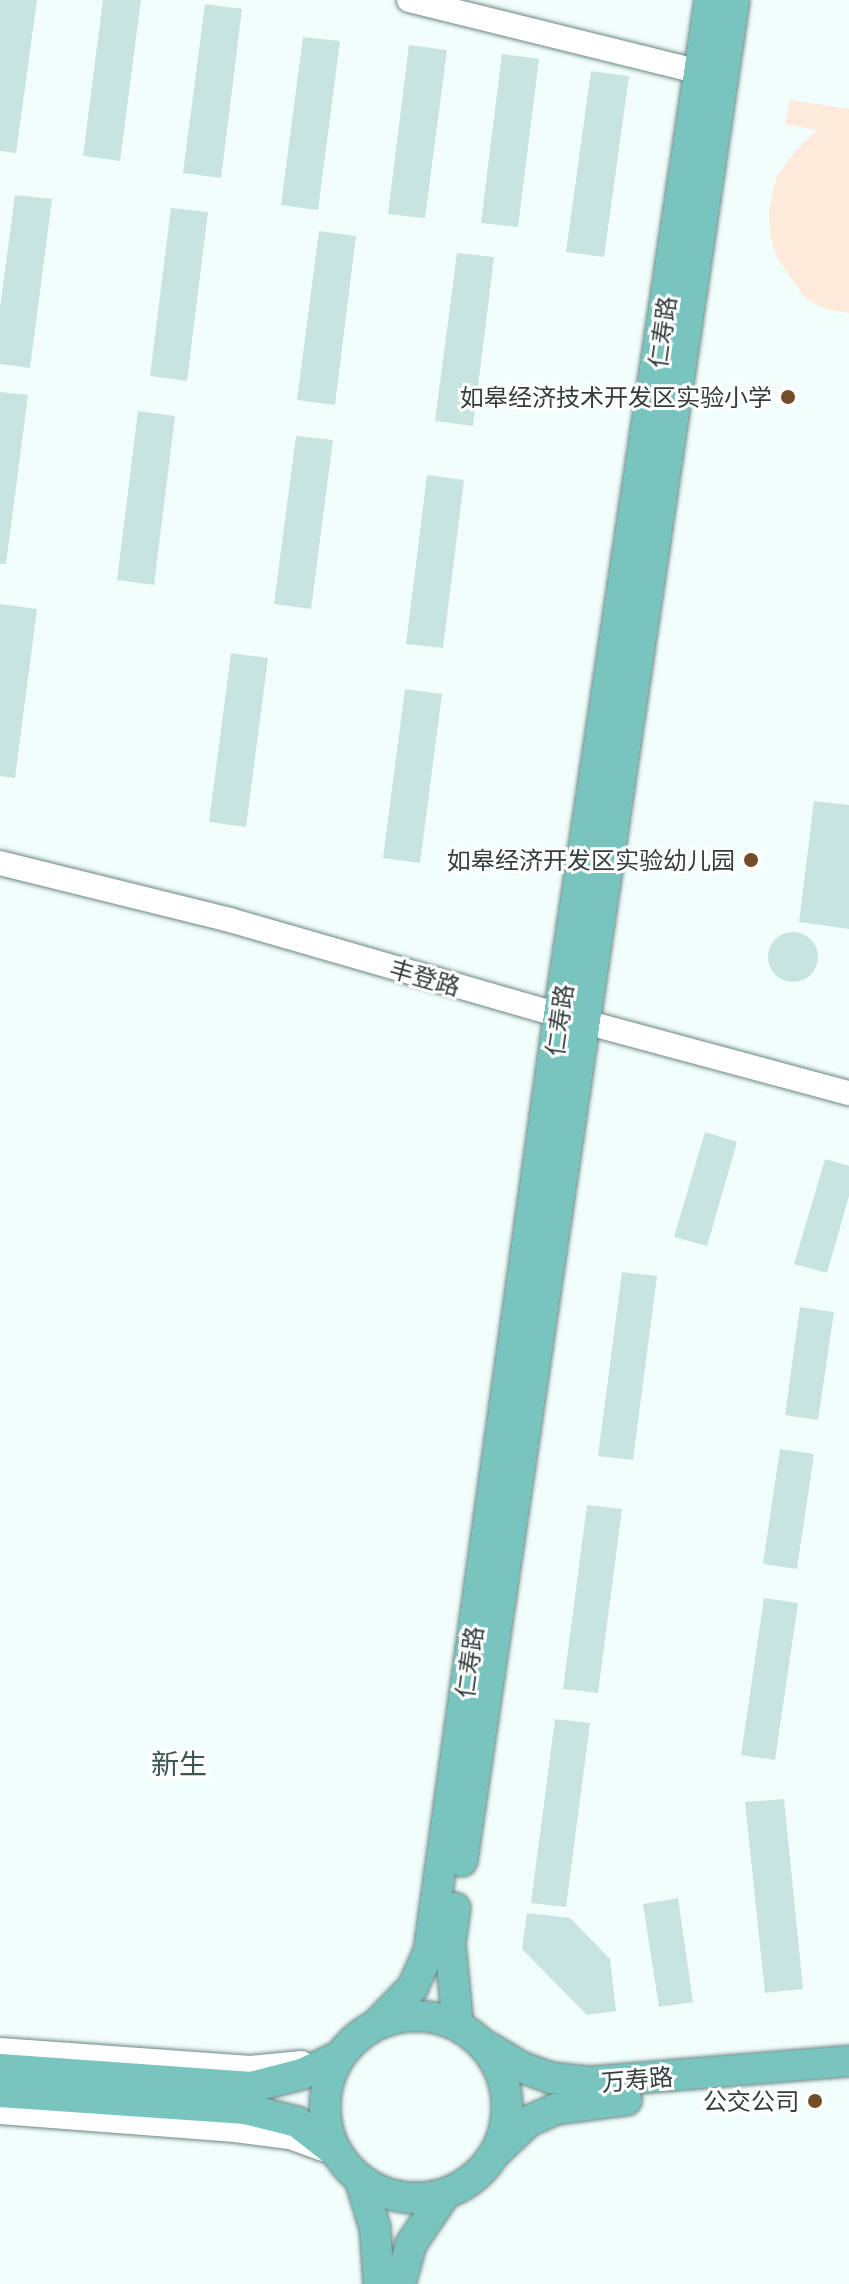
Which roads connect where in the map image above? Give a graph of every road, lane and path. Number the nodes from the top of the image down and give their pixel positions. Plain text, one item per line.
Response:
1 (409, 0) edge
2 (710, 0) edge
3 (734, 0) edge
4 (700, 72) junction
5 (0, 863) edge
6 (573, 1019) junction
7 (849, 1093) edge
8 (377, 2024) junction
9 (470, 2034) junction
10 (0, 2050) edge
11 (340, 2056) junction
12 (849, 2061) edge
13 (0, 2069) edge
14 (849, 2081) edge
15 (0, 2092) edge
16 (0, 2112) edge
17 (338, 2154) junction
18 (493, 2155) junction
19 (360, 2179) junction
20 (445, 2194) junction
21 (379, 2284) edge
22 (400, 2284) edge

1 - 4 street
2 - 4 main road, 仁寿路
3 - 6 main road, 仁寿路
4 - 6 main road, 仁寿路
5 - 6 street, 丰登路
6 - 7 street, 丰登路
6 - 8 main road, 仁寿路
6 - 9 main road, 仁寿路
8 - 9 main road
8 - 11 main road
9 - 12 main road, 万寿路
9 - 18 main road
10 - 11 street
11 - 13 main road
11 - 17 main road
14 - 18 main road, 万寿路
15 - 17 main road
16 - 17 street
17 - 19 main road
18 - 20 main road
19 - 20 main road
19 - 21 main road
20 - 22 main road

